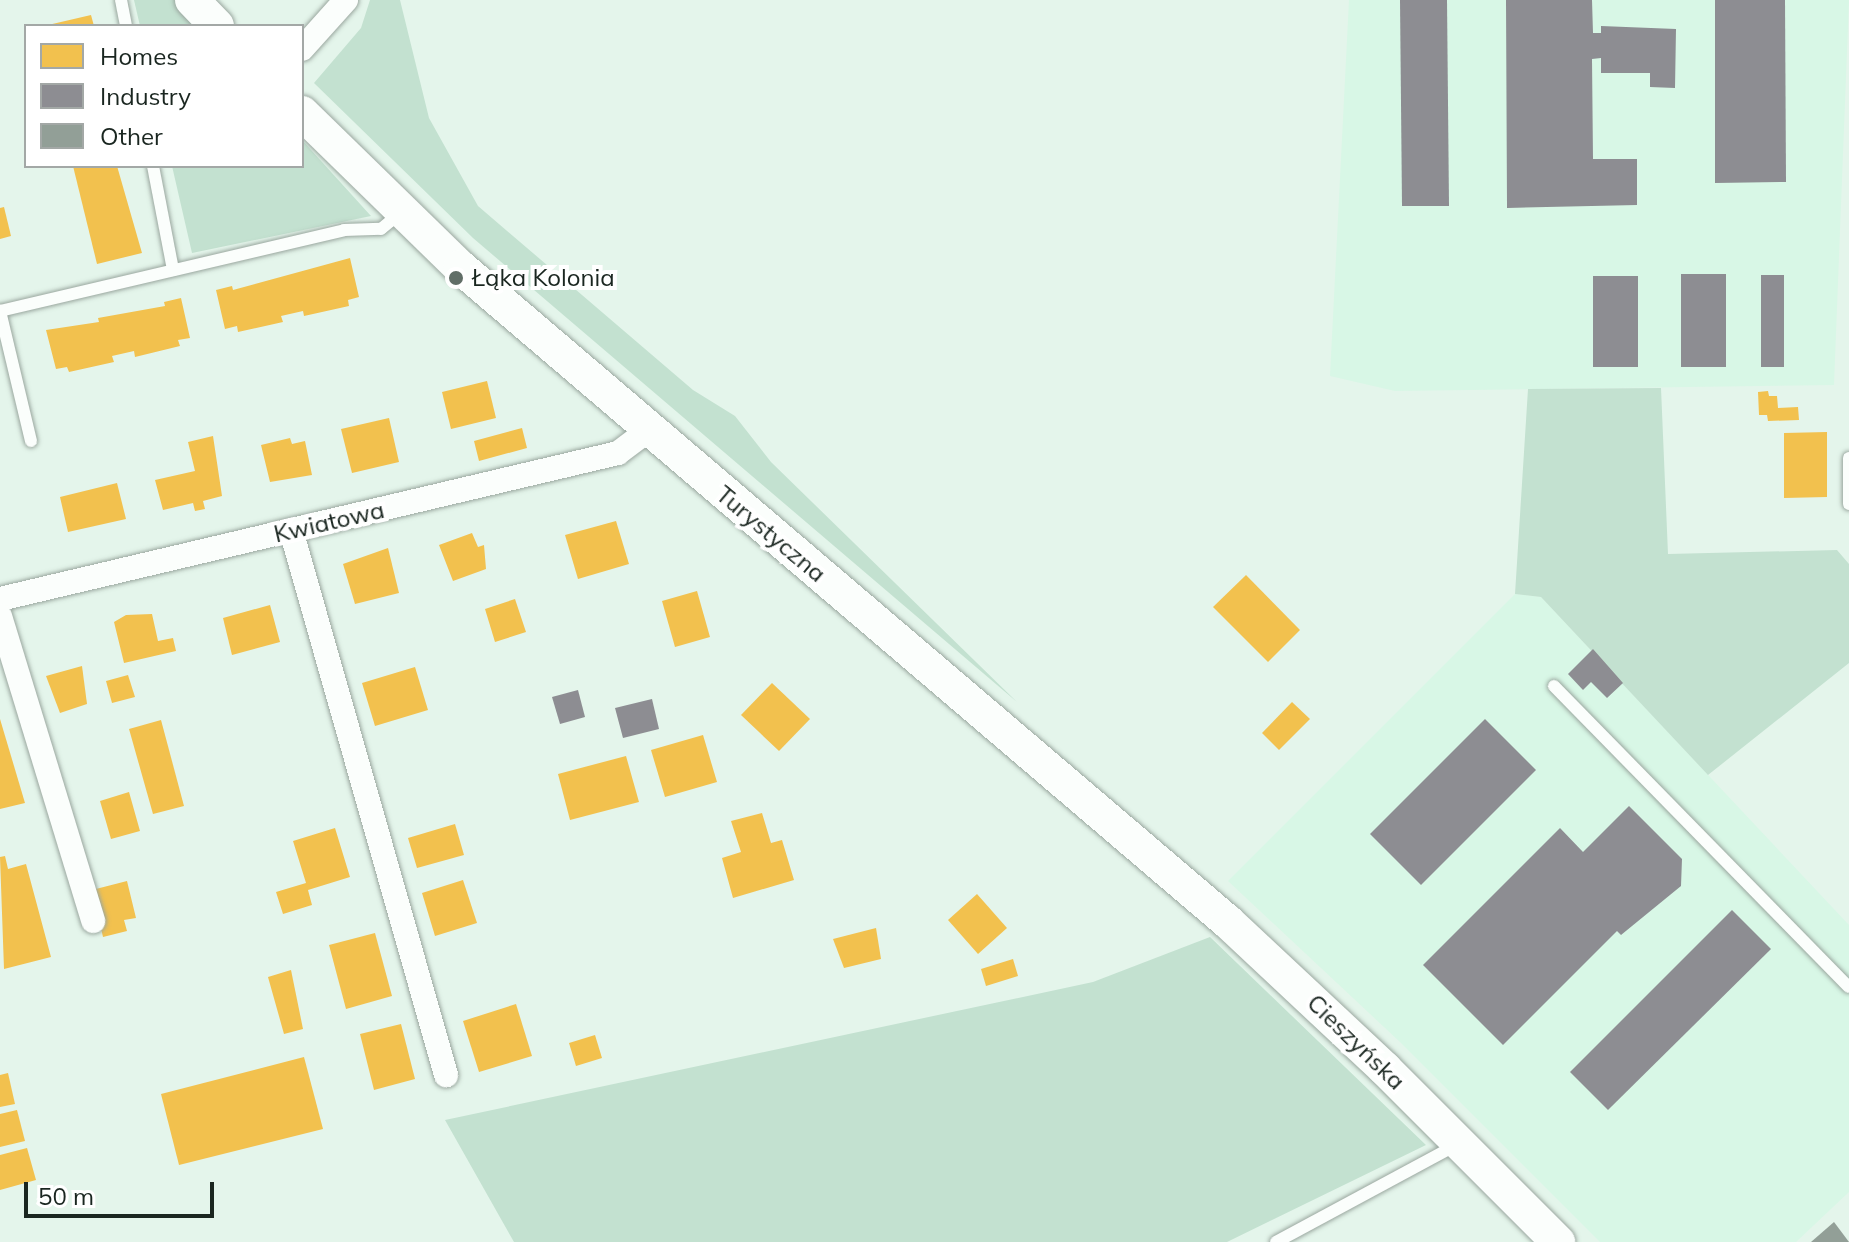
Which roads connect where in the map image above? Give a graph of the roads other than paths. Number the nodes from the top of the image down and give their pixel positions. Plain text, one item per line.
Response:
1 (121, 0) edge
2 (192, 0) edge
3 (346, 0) edge
4 (126, 24) edge
5 (215, 24) edge
6 (304, 47) edge
7 (304, 115) edge
8 (153, 168) edge
9 (401, 212) junction
10 (173, 270) junction
11 (649, 430) junction
12 (31, 441) dead end
13 (1849, 458) edge
14 (1849, 504) edge
15 (291, 530) junction
16 (0, 599) edge
17 (0, 616) edge
18 (1554, 686) dead end
19 (93, 921) dead end
20 (1250, 943) joint
21 (1849, 987) edge
22 (446, 1075) dead end
23 (1459, 1142) junction
24 (1276, 1242) edge
25 (1558, 1242) edge

1 - 4 lane
2 - 5 main road
3 - 6 street
7 - 9 main road, Turystyczna
8 - 10 lane
9 - 10 lane
9 - 11 main road, Turystyczna
10 - 12 lane
11 - 15 street, Kwiatowa
11 - 20 main road, Turystyczna
13 - 14 lane
15 - 16 street, Kwiatowa
15 - 22 street
17 - 19 street
18 - 21 lane
20 - 23 main road, Cieszyńska
23 - 24 lane
23 - 25 main road, Cieszyńska

